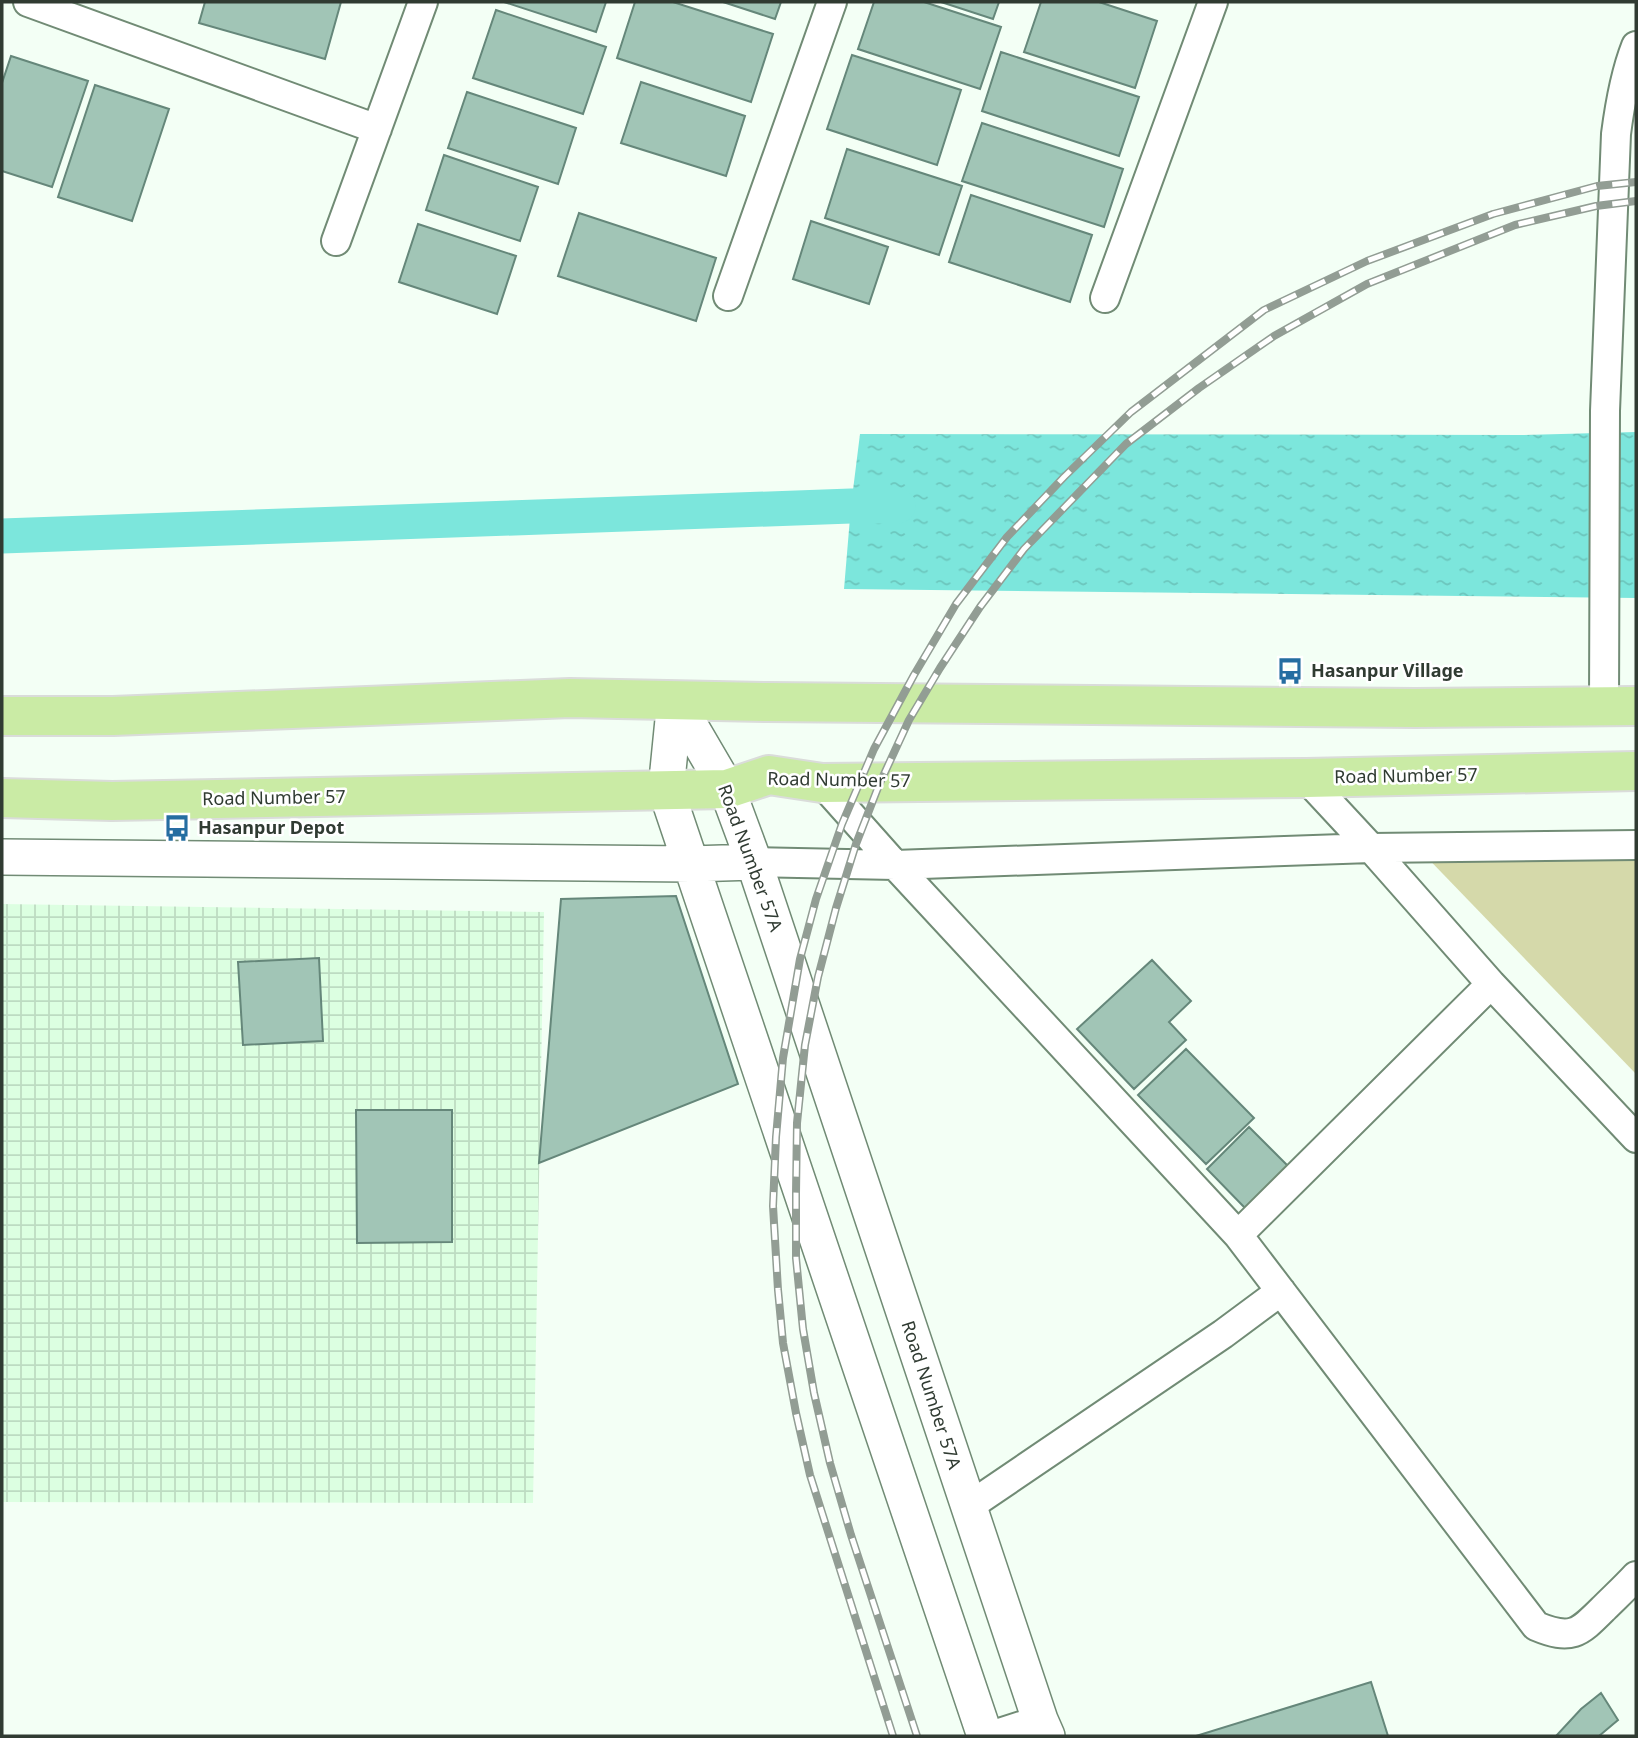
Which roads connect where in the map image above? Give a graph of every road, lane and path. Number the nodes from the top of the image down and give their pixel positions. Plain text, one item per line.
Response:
1 (28, 2) edge
2 (424, 2) edge
3 (832, 2) edge
4 (1213, 2) edge
5 (1636, 46) edge
6 (377, 129) junction
7 (336, 241) dead end
8 (728, 296) dead end
9 (1105, 298) dead end
10 (675, 700) junction
11 (1620, 706) edge
12 (2, 716) edge
13 (1636, 771) edge
14 (1306, 778) junction
15 (822, 783) junction
16 (727, 789) junction
17 (666, 790) junction
18 (2, 798) edge
19 (1636, 845) edge
20 (1371, 848) junction
21 (2, 857) edge
22 (754, 862) junction
23 (691, 864) junction
24 (895, 865) junction
25 (1491, 984) junction
26 (1636, 1138) edge
27 (1238, 1235) junction
28 (1281, 1292) junction
29 (968, 1507) junction
30 (1636, 1576) edge
31 (1043, 1728) edge
32 (988, 1736) edge

1 - 6 street
2 - 6 street
3 - 8 street
4 - 9 street
5 - 11 street
6 - 7 street
10 - 11 main road
10 - 12 main road
10 - 16 street, Road Number 57A
10 - 17 street
13 - 14 main road, Road Number 57
14 - 15 main road, Road Number 57
14 - 20 street
15 - 16 main road, Road Number 57
15 - 24 street
16 - 17 main road, Road Number 57
16 - 22 street, Road Number 57A
17 - 18 main road, Road Number 57
17 - 23 street
19 - 20 street
20 - 24 street
20 - 25 street
21 - 23 street
22 - 23 street
22 - 24 street
22 - 29 street, Road Number 57A
23 - 32 street
24 - 27 street
25 - 26 street
25 - 27 street
27 - 28 street
28 - 29 street
28 - 30 street
29 - 31 street, Road Number 57A
31 - 32 street

